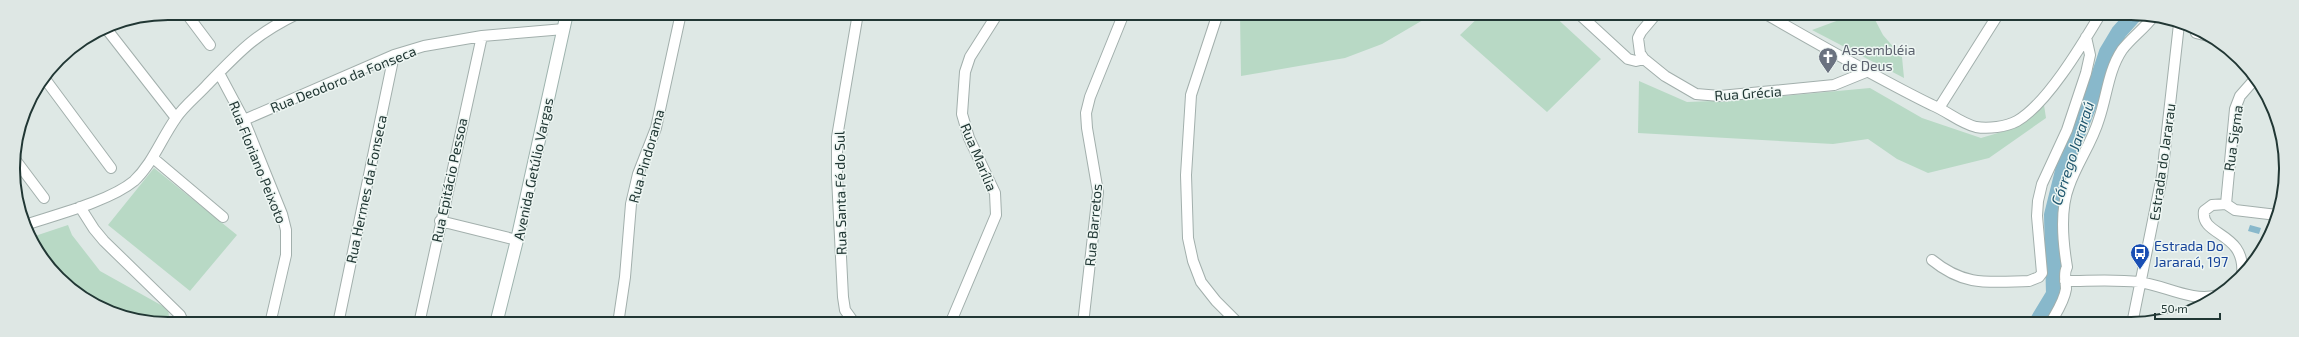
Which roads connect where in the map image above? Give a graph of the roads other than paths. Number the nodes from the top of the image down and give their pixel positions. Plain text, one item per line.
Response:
1 (191, 20) edge
2 (286, 20) edge
3 (566, 20) edge
4 (679, 20) edge
5 (857, 20) edge
6 (994, 20) edge
7 (1121, 20) edge
8 (1215, 20) edge
9 (1586, 20) edge
10 (1651, 20) edge
11 (1776, 20) edge
12 (1995, 20) edge
13 (2097, 20) edge
14 (2149, 21) edge
15 (2179, 28) edge
16 (564, 29) junction
17 (110, 32) edge
18 (482, 36) junction
19 (2086, 37) junction
20 (210, 45) dead end
21 (394, 55) junction
22 (1644, 59) junction
23 (1866, 72) junction
24 (219, 73) junction
25 (48, 83) edge
26 (2252, 83) edge
27 (1939, 108) junction
28 (176, 118) junction
29 (244, 120) junction
30 (153, 158) junction
31 (20, 166) edge
32 (111, 168) dead end
33 (44, 198) dead end
34 (2226, 204) junction
35 (80, 207) junction
36 (2272, 214) edge
37 (223, 217) dead end
38 (440, 221) junction
39 (30, 223) edge
40 (518, 240) junction
41 (1932, 260) dead end
42 (2243, 265) edge
43 (2065, 282) junction
44 (2142, 282) junction
45 (2206, 296) edge
46 (181, 317) edge
47 (272, 317) edge
48 (339, 317) edge
49 (421, 317) edge
50 (498, 317) edge
51 (619, 317) edge
52 (850, 317) edge
53 (953, 317) edge
54 (1084, 317) edge
55 (1233, 317) edge
56 (2054, 317) edge
57 (2134, 317) edge

1 - 20 street
2 - 24 street
3 - 16 street, Avenida Getúlio Vargas
4 - 51 street, Rua Pindorama
5 - 52 street, Rua Santa Fé do Sul
6 - 53 street, Rua Marília
7 - 54 street, Rua Barretos
8 - 55 street
9 - 22 street
10 - 22 street
11 - 23 street
12 - 27 street
13 - 19 street
14 - 43 street
15 - 44 street, Estrada do Jararau
16 - 18 street, Rua Deodoro da Fonseca
16 - 40 street, Avenida Getúlio Vargas
17 - 28 street
18 - 21 street, Rua Deodoro da Fonseca
18 - 38 street, Rua Epitácio Pessoa
19 - 27 street
19 - 41 street
21 - 29 street, Rua Deodoro da Fonseca
21 - 48 street, Rua Hermes da Fonseca
22 - 23 street, Rua Grécia
23 - 27 street
24 - 28 street
24 - 29 street, Rua Floriano Peixoto
25 - 32 street
26 - 34 street, Rua Sigma
28 - 30 street
29 - 47 street, Rua Floriano Peixoto
30 - 35 street
30 - 37 street
31 - 33 street
34 - 36 street
34 - 42 street
35 - 39 street
35 - 46 street
38 - 40 street
38 - 49 street, Rua Epitácio Pessoa
40 - 50 street, Avenida Getúlio Vargas
43 - 44 street
43 - 56 street
44 - 45 street
44 - 57 street, Estrada do Jararau

